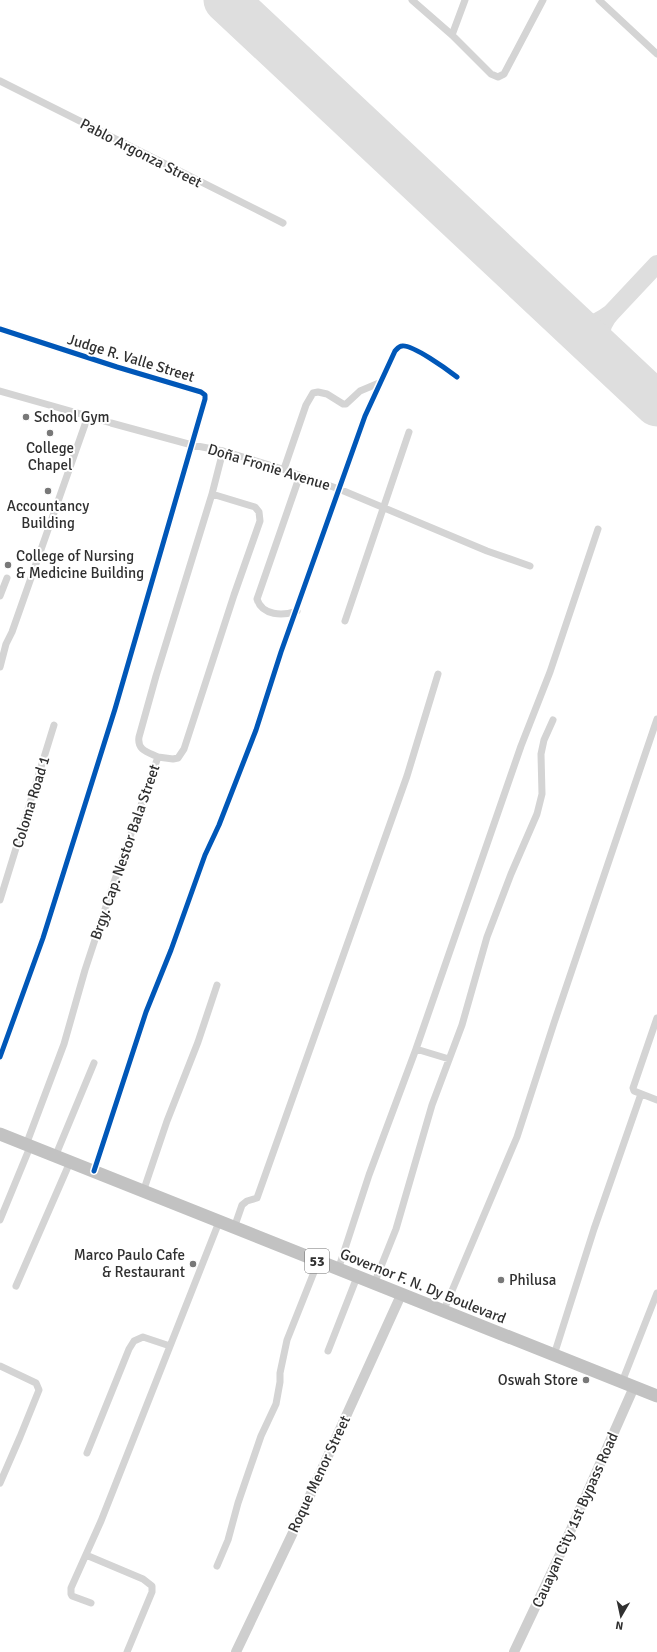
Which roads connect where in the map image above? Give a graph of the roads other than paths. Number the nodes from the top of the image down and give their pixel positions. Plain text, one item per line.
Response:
1 (412, 0) edge
2 (465, 0) edge
3 (543, 0) edge
4 (599, 0) edge
5 (452, 35) junction
6 (657, 54) edge
7 (0, 81) edge
8 (283, 223) dead end
9 (0, 329) edge
10 (456, 377) dead end
11 (379, 384) junction
12 (0, 391) edge
13 (88, 416) junction
14 (409, 432) dead end
15 (192, 445) junction
16 (223, 450) junction
17 (284, 469) junction
18 (300, 475) junction
19 (339, 489) junction
20 (212, 494) junction
21 (382, 508) junction
22 (598, 529) dead end
23 (530, 566) dead end
24 (7, 578) dead end
25 (0, 596) edge
26 (297, 612) junction
27 (345, 621) dead end
28 (0, 666) edge
29 (438, 674) dead end
30 (657, 718) edge
31 (553, 720) dead end
32 (54, 725) dead end
33 (158, 757) junction
34 (0, 900) edge
35 (217, 985) dead end
36 (657, 1018) edge
37 (416, 1049) junction
38 (0, 1057) edge
39 (449, 1059) junction
40 (94, 1063) dead end
41 (641, 1094) junction
42 (657, 1100) edge
43 (0, 1134) edge
44 (28, 1146) junction
45 (55, 1157) junction
46 (70, 1162) junction
47 (94, 1171) junction
48 (143, 1192) junction
49 (0, 1220) edge
50 (220, 1222) junction
51 (234, 1228) junction
52 (318, 1262) junction
53 (338, 1270) junction
54 (357, 1277) junction
55 (374, 1284) junction
56 (16, 1286) dead end
57 (657, 1293) edge
58 (401, 1294) junction
59 (443, 1312) junction
60 (170, 1346) junction
61 (328, 1351) dead end
62 (554, 1355) junction
63 (0, 1366) edge
64 (628, 1385) junction
65 (657, 1396) edge
66 (87, 1453) dead end
67 (0, 1483) edge
68 (86, 1555) junction
69 (217, 1566) dead end
70 (91, 1603) dead end
71 (127, 1652) edge
72 (236, 1652) edge
73 (514, 1652) edge

1 - 5 street
2 - 5 street
3 - 5 street
4 - 6 street
7 - 8 street, Pablo Argonza Street
9 - 15 street, Judge R. Valle Street
10 - 11 street
11 - 17 street
11 - 19 street
12 - 13 street, Doña Fronie Avenue
13 - 15 street, Doña Fronie Avenue
13 - 28 street
14 - 21 street
15 - 16 street, Doña Fronie Avenue
15 - 38 street, Judge R. Valle Street
16 - 17 street, Doña Fronie Avenue
16 - 20 street, Brgy. Cap. Nestor Bala Street
17 - 18 street, Doña Fronie Avenue
18 - 19 street, Doña Fronie Avenue
18 - 26 street
19 - 21 street, Doña Fronie Avenue
19 - 26 street
20 - 33 street, Brgy. Cap. Nestor Bala Street
20 - 33 street
21 - 23 street, Doña Fronie Avenue
21 - 27 street
22 - 37 street
24 - 25 street
26 - 47 street
29 - 51 street
30 - 59 street
31 - 39 street
32 - 34 street, Coloma Road 1
33 - 44 street, Brgy. Cap. Nestor Bala Street
35 - 48 street
36 - 41 street
37 - 39 street
37 - 53 street
39 - 55 street
40 - 45 street
41 - 42 street
41 - 62 street
43 - 44 highway, Governor F. N. Dy Boulevard / 53
44 - 45 highway, Governor F. N. Dy Boulevard / 53
44 - 49 street, Brgy. Cap. Nestor Bala Street
45 - 46 highway, Governor F. N. Dy Boulevard / 53
46 - 47 highway, Governor F. N. Dy Boulevard / 53
46 - 56 street
47 - 48 highway, Governor F. N. Dy Boulevard / 53
48 - 50 highway, Governor F. N. Dy Boulevard / 53
50 - 51 highway, Governor F. N. Dy Boulevard / 53
50 - 60 street
51 - 52 highway, Governor F. N. Dy Boulevard / 53
52 - 53 highway, Governor F. N. Dy Boulevard / 53
52 - 69 street
53 - 54 highway, Governor F. N. Dy Boulevard / 53
54 - 55 highway, Governor F. N. Dy Boulevard / 53
54 - 61 street
55 - 58 highway, Governor F. N. Dy Boulevard / 53
57 - 64 street
58 - 59 highway, Governor F. N. Dy Boulevard / 53
58 - 72 street, Roque Menor Street
59 - 62 highway, Governor F. N. Dy Boulevard / 53
60 - 66 street
60 - 68 street
62 - 64 highway, Governor F. N. Dy Boulevard / 53
63 - 67 street
64 - 65 highway, Governor F. N. Dy Boulevard / 53
64 - 73 street, Cauayan City 1st Bypass Road
68 - 70 street
68 - 71 street

